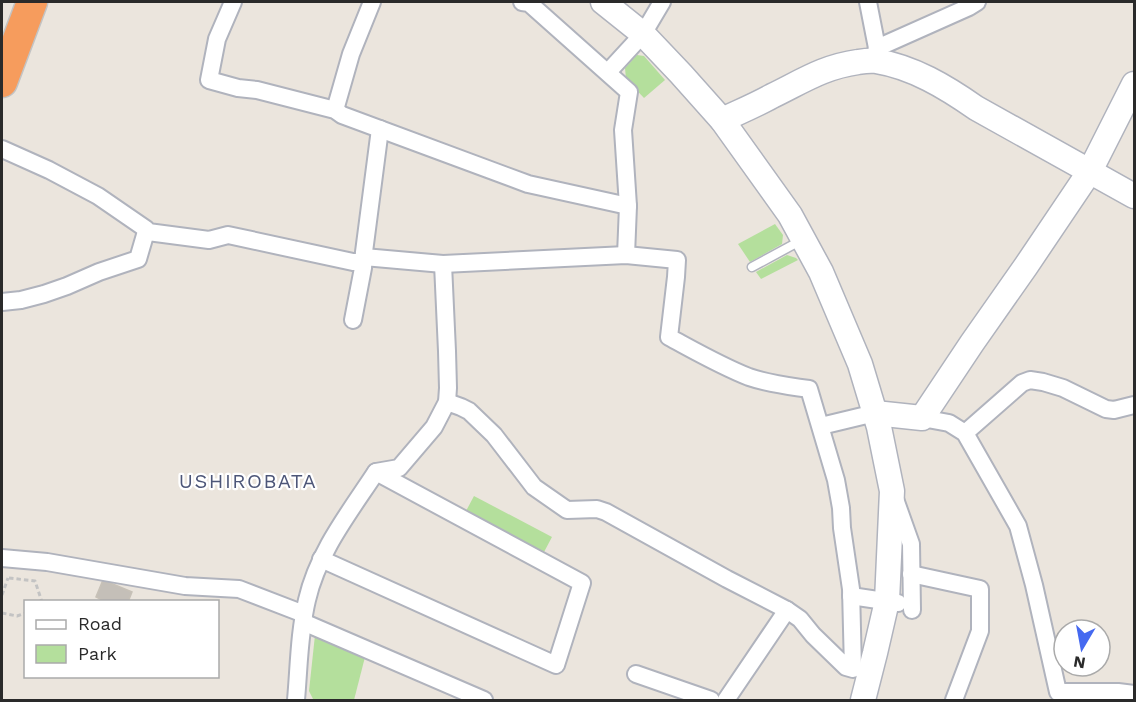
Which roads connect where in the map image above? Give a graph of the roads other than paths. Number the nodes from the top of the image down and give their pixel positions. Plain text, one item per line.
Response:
1 (32, 2) edge
2 (233, 2) edge
3 (372, 2) edge
4 (522, 2) edge
5 (603, 2) edge
6 (662, 2) edge
7 (868, 2) edge
8 (977, 2) edge
9 (643, 34) junction
10 (875, 54) junction
11 (608, 72) junction
12 (2, 82) edge
13 (1134, 84) edge
14 (335, 110) junction
15 (722, 120) junction
16 (380, 129) junction
17 (2, 149) edge
18 (1090, 171) junction
19 (1134, 196) edge
20 (628, 206) junction
21 (148, 232) junction
22 (803, 239) junction
23 (626, 255) junction
24 (364, 259) junction
25 (443, 264) junction
26 (752, 267) dead end
27 (2, 302) edge
28 (353, 320) dead end
29 (447, 402) junction
30 (1134, 405) edge
31 (875, 413) junction
32 (922, 418) junction
33 (821, 426) junction
34 (965, 433) junction
35 (376, 472) junction
36 (892, 491) junction
37 (2, 558) edge
38 (321, 559) junction
39 (911, 574) junction
40 (851, 596) junction
41 (886, 601) junction
42 (787, 610) junction
43 (303, 618) junction
44 (636, 674) dead end
45 (1134, 694) edge
46 (1059, 696) edge
47 (296, 700) edge
48 (484, 700) edge
49 (711, 700) edge
50 (726, 700) edge
51 (863, 700) edge
52 (954, 700) edge

1 - 12 highway
2 - 14 street
3 - 14 street
4 - 11 street
5 - 9 street
6 - 9 street
7 - 10 street
8 - 10 street
9 - 11 street
9 - 15 street
10 - 15 street
10 - 18 street
11 - 20 street
13 - 18 street
14 - 16 street
15 - 22 street
16 - 20 street
16 - 24 street
17 - 21 street
18 - 19 street
18 - 32 street
20 - 23 street
21 - 24 street
21 - 27 street
22 - 26 lane
22 - 31 street
23 - 25 street
23 - 33 street
24 - 25 street
24 - 28 street
25 - 29 street
29 - 35 street
29 - 42 street
30 - 34 street
31 - 32 street
31 - 33 street
31 - 36 street
32 - 34 street
33 - 40 street
34 - 46 street
35 - 38 street
35 - 38 street
36 - 39 street
36 - 41 street
37 - 43 street
38 - 43 street
39 - 41 street
39 - 52 street
40 - 41 street
40 - 42 street
41 - 51 street
42 - 50 street
43 - 47 street
43 - 48 street
44 - 49 street
45 - 46 street

